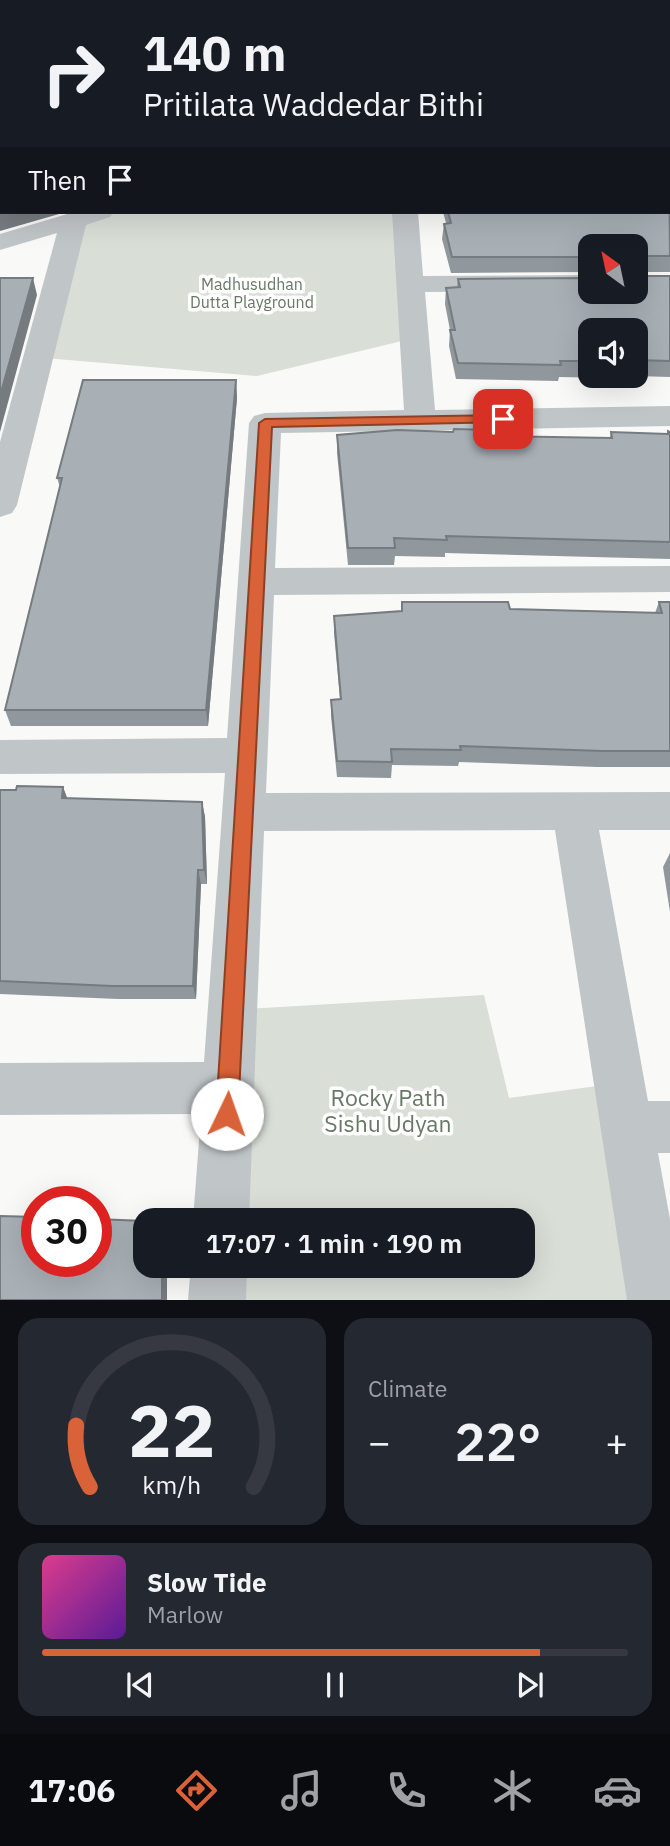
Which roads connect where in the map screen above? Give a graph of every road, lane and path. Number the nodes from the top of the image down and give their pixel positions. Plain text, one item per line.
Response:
1 (405, 214) edge
2 (88, 216) edge
3 (0, 242) edge
4 (578, 283) edge
5 (411, 284) junction
6 (670, 416) edge
7 (420, 420) junction
8 (0, 505) edge
9 (670, 579) edge
10 (257, 582) junction
11 (247, 755) junction
12 (0, 757) edge
13 (573, 811) junction
14 (670, 811) edge
15 (244, 812) junction
16 (229, 1088) junction
17 (0, 1089) edge
18 (649, 1128) edge
19 (222, 1208) edge
20 (218, 1278) edge
21 (217, 1300) edge
22 (656, 1300) edge

1 - 5 street
2 - 3 street
2 - 8 street
4 - 5 street
5 - 7 street
6 - 7 street
7 - 10 street
9 - 10 street
10 - 11 street
11 - 12 street
11 - 15 street
13 - 14 street
13 - 15 street
13 - 18 street
15 - 16 street
16 - 17 street
16 - 19 street
18 - 22 street
20 - 21 street

